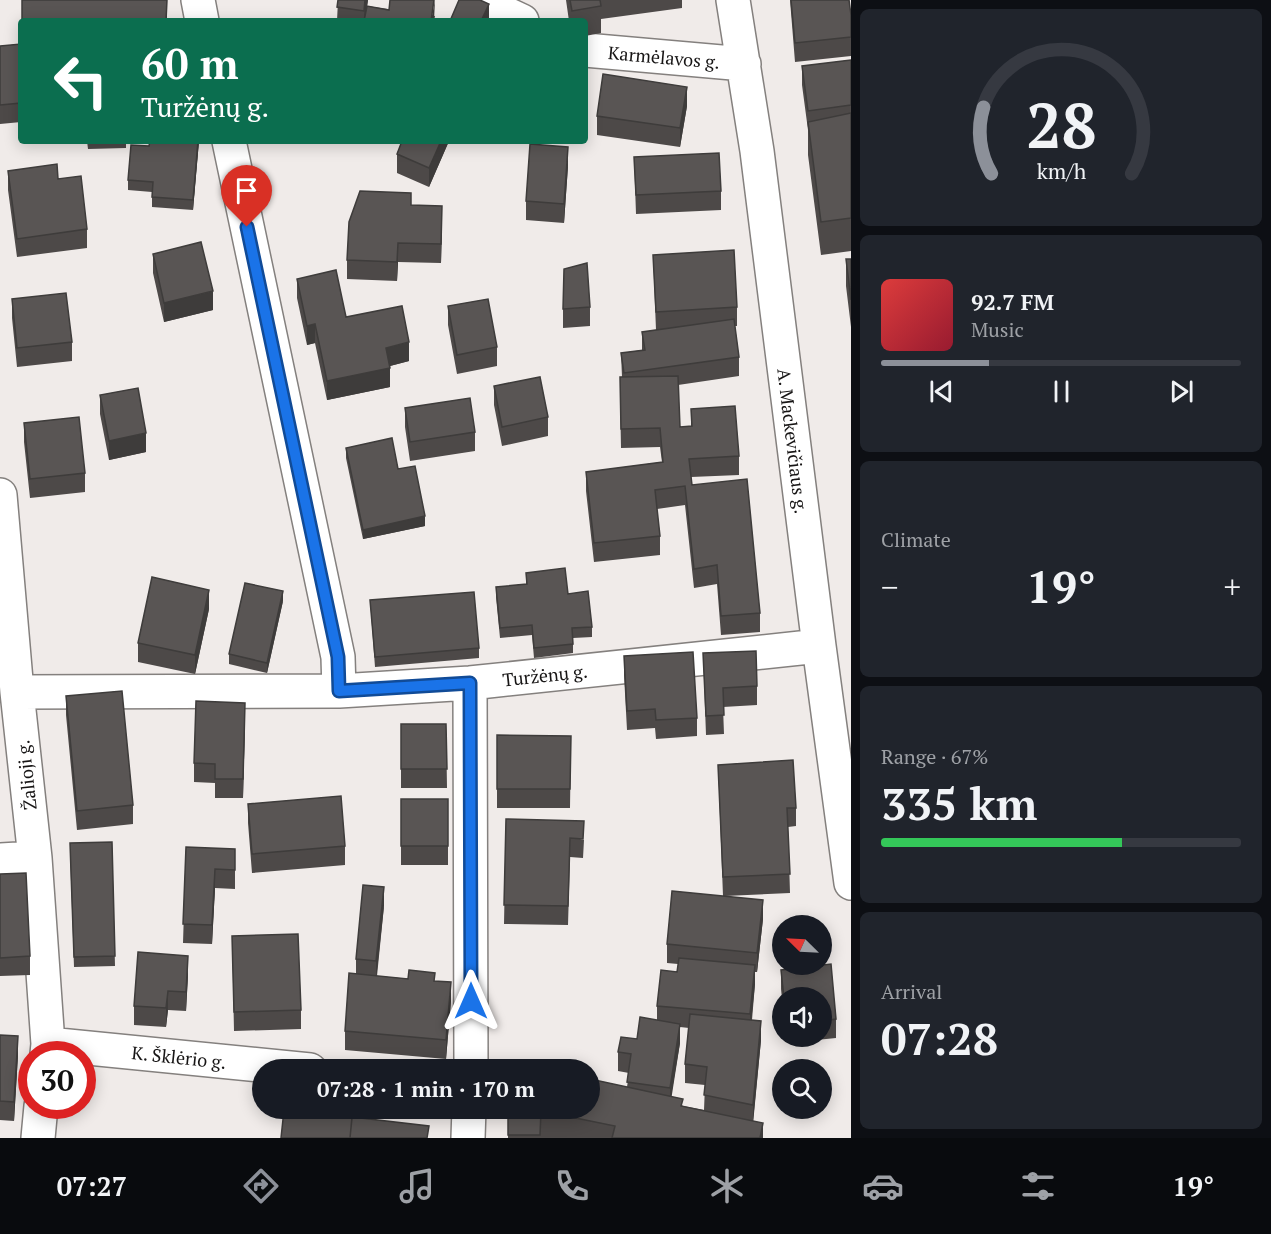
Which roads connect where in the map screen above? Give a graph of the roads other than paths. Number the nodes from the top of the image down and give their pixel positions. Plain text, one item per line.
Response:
1 (198, 0) edge
2 (477, 0) edge
3 (733, 0) edge
4 (201, 18) edge
5 (516, 18) edge
6 (588, 50) edge
7 (744, 64) junction
8 (230, 144) edge
9 (0, 495) edge
10 (819, 646) junction
11 (470, 683) junction
12 (339, 691) junction
13 (17, 692) junction
14 (35, 858) junction
15 (0, 860) edge
16 (851, 883) edge
17 (46, 1041) edge
18 (96, 1053) edge
19 (471, 1059) edge
20 (252, 1065) edge
21 (40, 1119) edge
22 (469, 1119) edge
23 (38, 1138) edge
24 (468, 1138) edge

1 - 4 street
2 - 5 street
3 - 7 street, A. Mackevičiaus g.
6 - 7 street, Karmėlavos g.
7 - 10 street, A. Mackevičiaus g.
8 - 12 street
9 - 13 street, Žalioji g.
10 - 11 street, Turžėnų g.
10 - 16 street, A. Mackevičiaus g.
11 - 12 street, Turžėnų g.
11 - 19 street
12 - 13 street, Turžėnų g.
13 - 14 street, Žalioji g.
14 - 15 street
14 - 17 street, Žalioji g.
18 - 20 street, K. Šklėrio g.
21 - 23 street
22 - 24 street

